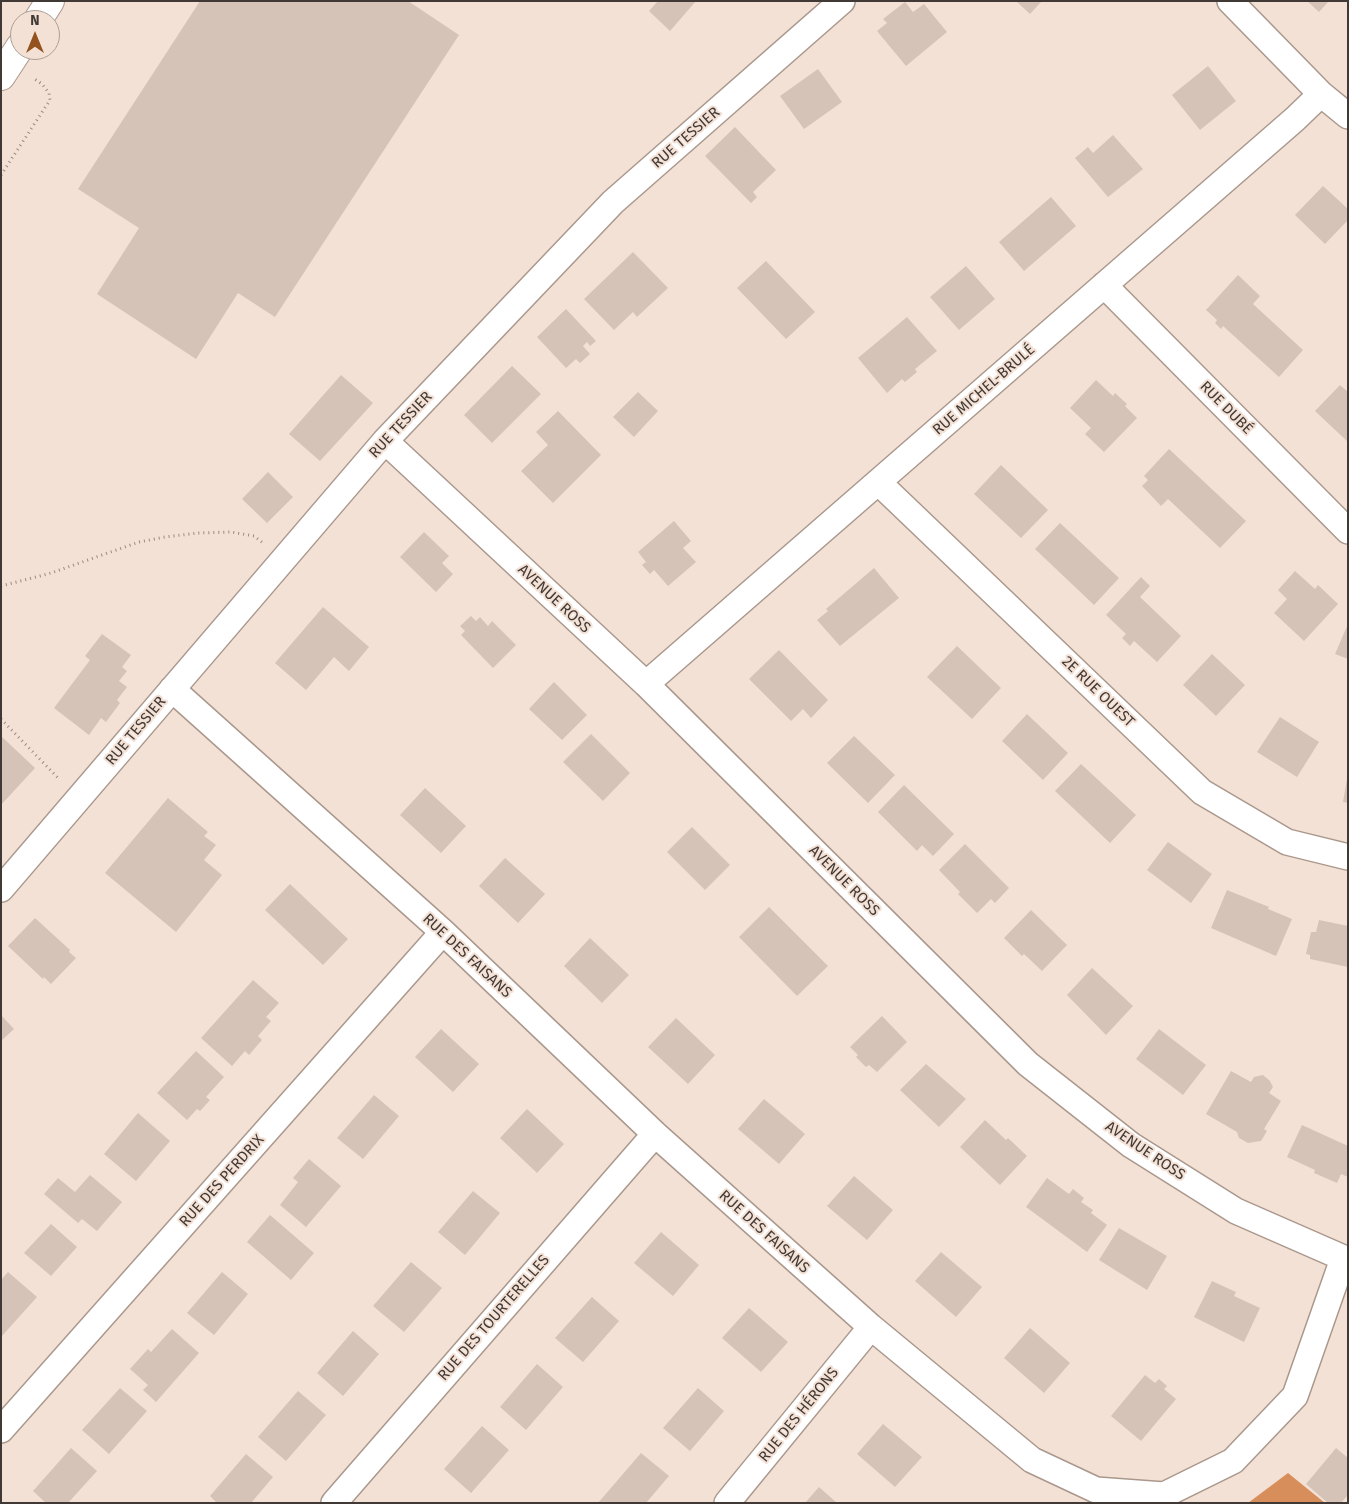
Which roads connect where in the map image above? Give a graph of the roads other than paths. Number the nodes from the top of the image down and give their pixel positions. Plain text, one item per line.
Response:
1 (842, 1) edge
2 (1230, 1) edge
3 (11, 60) edge
4 (1, 76) edge
5 (1322, 94) junction
6 (1348, 116) edge
7 (1104, 285) junction
8 (385, 441) junction
9 (878, 482) junction
10 (1348, 531) edge
11 (646, 684) junction
12 (172, 689) junction
13 (1348, 857) edge
14 (1, 889) edge
15 (443, 932) junction
16 (655, 1134) junction
17 (1346, 1260) edge
18 (871, 1327) junction
19 (1, 1430) edge
20 (334, 1503) edge
21 (727, 1503) edge

1 - 8 street, RUE TESSIER
2 - 5 street
3 - 4 main road
5 - 6 street
5 - 7 street, RUE MICHEL-BRULÉ
7 - 9 street, RUE MICHEL-BRULÉ
7 - 10 street, RUE DUBÉ
8 - 11 street, AVENUE ROSS
8 - 12 street, RUE TESSIER
9 - 11 street, RUE MICHEL-BRULÉ
9 - 13 street, 2E RUE OUEST
11 - 17 street, AVENUE ROSS
12 - 14 street, RUE TESSIER
12 - 15 street, RUE DES FAISANS
15 - 16 street, RUE DES FAISANS
15 - 19 street, RUE DES PERDRIX
16 - 18 street, RUE DES FAISANS
16 - 20 street, RUE DES TOURTERELLES
17 - 18 street, RUE DES FAISANS
18 - 21 street, RUE DES HÉRONS

